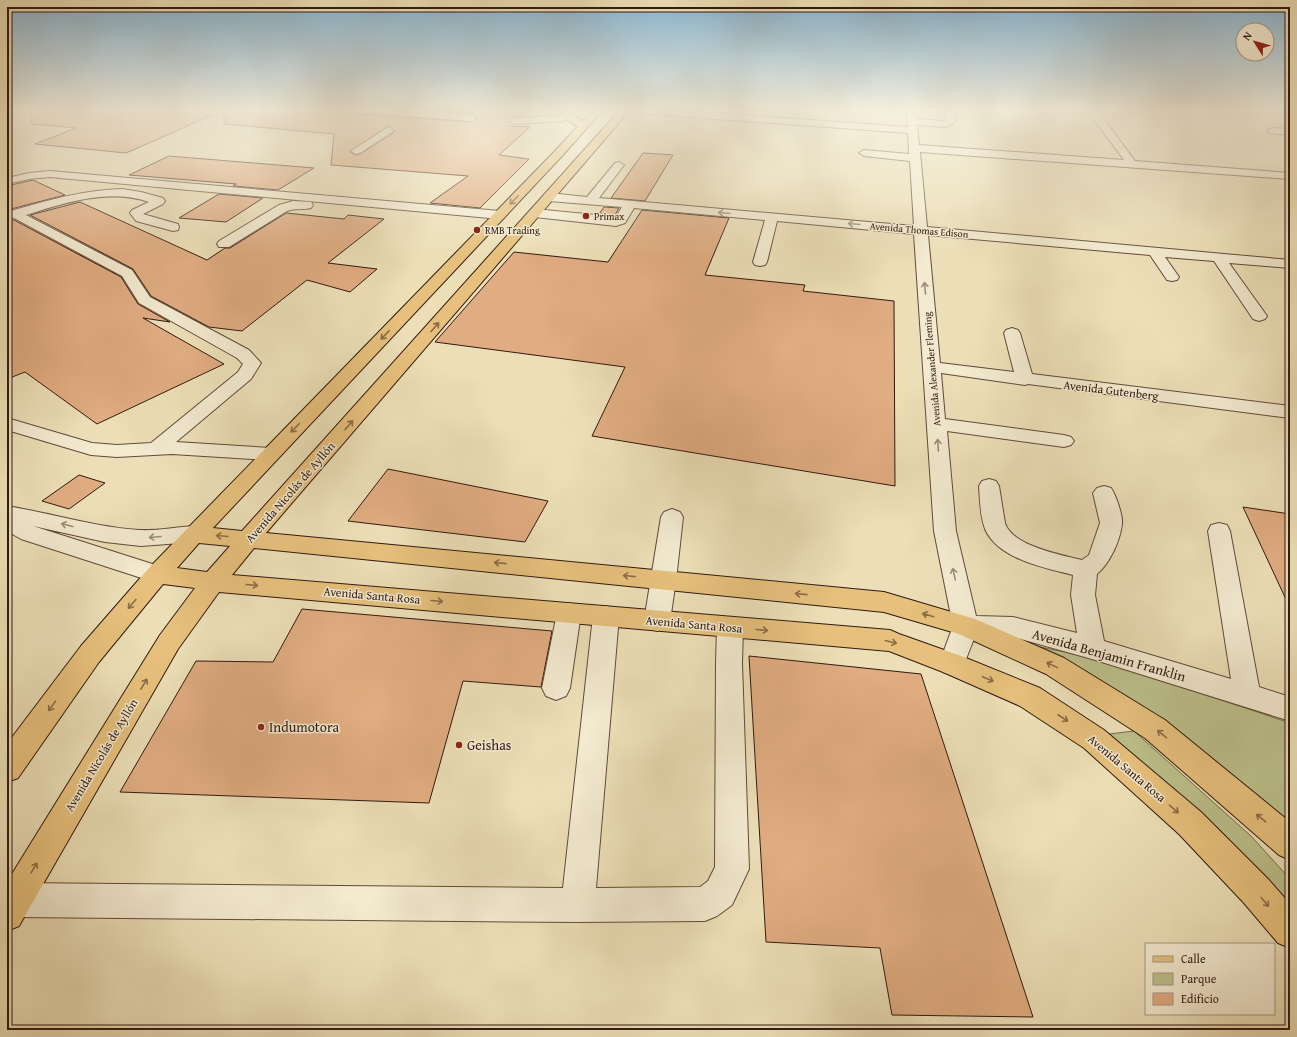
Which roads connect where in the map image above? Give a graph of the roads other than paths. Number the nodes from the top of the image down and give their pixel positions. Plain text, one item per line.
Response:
1 (553, 158) edge
2 (582, 158) edge
3 (914, 158) edge
4 (1030, 158) edge
5 (1127, 158) edge
6 (1130, 163) junction
7 (1272, 163) dead end
8 (619, 165) dead end
9 (1290, 170) edge
10 (1290, 176) edge
11 (7, 181) edge
12 (548, 197) junction
13 (583, 202) junction
14 (627, 207) junction
15 (535, 213) junction
16 (11, 216) edge
17 (559, 216) junction
18 (772, 217) junction
19 (496, 219) junction
20 (173, 227) dead end
21 (920, 230) junction
22 (224, 244) dead end
23 (1155, 252) junction
24 (1218, 258) junction
25 (760, 262) dead end
26 (1290, 264) edge
27 (1172, 277) dead end
28 (1259, 316) dead end
29 (1012, 333) dead end
30 (931, 367) junction
31 (1025, 380) junction
32 (1290, 412) edge
33 (7, 424) edge
34 (937, 424) junction
35 (1064, 441) dead end
36 (156, 449) junction
37 (270, 454) junction
38 (989, 486) dead end
39 (1104, 493) dead end
40 (7, 514) edge
41 (672, 517) dead end
42 (7, 521) edge
43 (1219, 531) dead end
44 (194, 534) junction
45 (249, 538) junction
46 (1086, 570) junction
47 (157, 574) junction
48 (664, 580) junction
49 (213, 582) junction
50 (569, 613) junction
51 (606, 616) junction
52 (657, 621) junction
53 (966, 626) junction
54 (730, 627) junction
55 (1092, 648) junction
56 (952, 664) junction
57 (556, 688) dead end
58 (1247, 696) junction
59 (1290, 709) edge
60 (7, 768) edge
61 (1290, 844) edge
62 (578, 905) junction
63 (11, 907) edge
64 (1290, 932) edge

1 -> 19 main road
2 - 12 main road, Avenida Nicolás de Ayllón
3 - 21 street, Avenida Alexander Fleming
4 - 6 street
5 - 6 street
6 - 10 street
7 - 9 street
8 - 13 street
11 - 19 street
12 - 13 street, Avenida Thomas Edison
12 - 15 main road, Avenida Nicolás de Ayllón
13 - 14 street, Avenida Thomas Edison
13 - 17 street
14 - 17 street
18 -> 14 street, Avenida Thomas Edison
15 - 17 street
45 -> 15 main road, Avenida Nicolás de Ayllón
16 - 20 street
16 - 36 street
21 -> 18 street, Avenida Thomas Edison
18 - 25 street
19 - 22 street
19 -> 37 main road
21 - 23 street, Avenida Thomas Edison
30 -> 21 street, Avenida Alexander Fleming
23 - 24 street, Avenida Thomas Edison
23 - 27 street
24 - 26 street, Avenida Thomas Edison
24 - 28 street
29 - 31 street
30 - 31 street, Avenida Gutenberg
30 - 34 street, Avenida Alexander Fleming
31 - 32 street, Avenida Gutenberg
33 - 36 street
34 - 35 street
53 -> 34 street, Avenida Alexander Fleming
36 - 37 street
37 - 44 main road
38 - 46 street
39 - 46 street
44 -> 40 street
41 - 48 street
42 - 47 street, Avenida Santa Rosa
43 - 58 street
45 -> 44 main road
44 - 47 main road
48 -> 45 main road
45 - 49 main road, Avenida Nicolás de Ayllón
46 - 55 street
47 - 49 main road, Avenida Santa Rosa
47 -> 60 main road
48 - 52 street
53 -> 48 main road
49 -> 50 main road, Avenida Santa Rosa
63 -> 49 main road, Avenida Nicolás de Ayllón
50 - 51 main road, Avenida Santa Rosa
50 - 57 street
51 - 52 main road, Avenida Santa Rosa
51 - 62 street
52 - 54 main road, Avenida Santa Rosa
53 - 55 street, Avenida Benjamin Franklin
53 - 56 street
61 -> 53 main road
54 -> 56 main road, Avenida Santa Rosa
54 - 62 street
55 - 58 street, Avenida Benjamin Franklin
56 -> 64 main road, Avenida Santa Rosa
58 - 59 street, Avenida Benjamin Franklin
62 - 63 street

